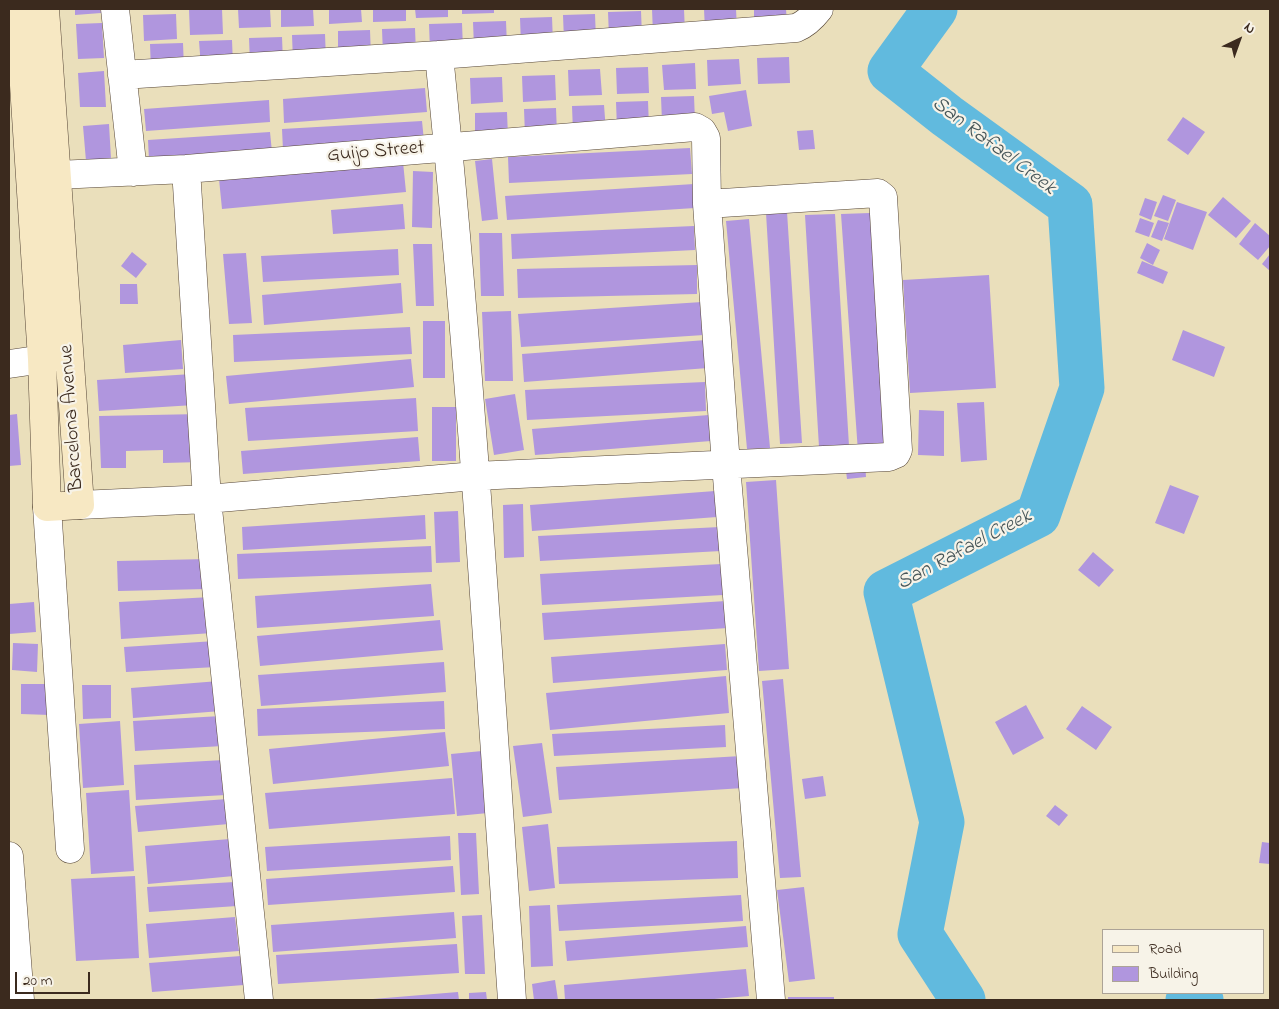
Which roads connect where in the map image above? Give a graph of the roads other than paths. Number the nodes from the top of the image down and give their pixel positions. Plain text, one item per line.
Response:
1 (18, 9) edge
2 (45, 9) edge
3 (115, 9) edge
4 (819, 9) edge
5 (439, 56) junction
6 (122, 75) junction
7 (448, 147) junction
8 (186, 169) junction
9 (133, 172) junction
10 (57, 175) junction
11 (707, 204) junction
12 (69, 356) junction
13 (42, 359) junction
14 (9, 364) edge
15 (726, 465) junction
16 (475, 476) junction
17 (207, 499) junction
18 (80, 506) junction
19 (47, 507) junction
20 (70, 849) dead end
21 (9, 856) edge
22 (20, 1000) edge
23 (259, 1000) edge
24 (512, 1000) edge
25 (771, 1000) edge

1 - 13 street, Barcelona Avenue
2 - 10 street, Barcelona Avenue
3 - 6 street
4 - 5 street
5 - 6 street
5 - 7 street
6 - 9 street
7 - 8 street, Guijo Street
7 - 11 street, Guijo Street
7 - 16 street
8 - 9 street, Guijo Street
8 - 17 street
9 - 10 street, Guijo Street
10 - 12 street, Barcelona Avenue
11 - 15 street
11 - 15 street
12 - 13 street
12 - 18 street, Barcelona Avenue
13 - 14 street
13 - 19 street, Barcelona Avenue
15 - 16 street
15 - 25 street
16 - 17 street
16 - 24 street
17 - 18 street
17 - 23 street
18 - 19 street, Barcelona Avenue
19 - 20 street
21 - 22 street

